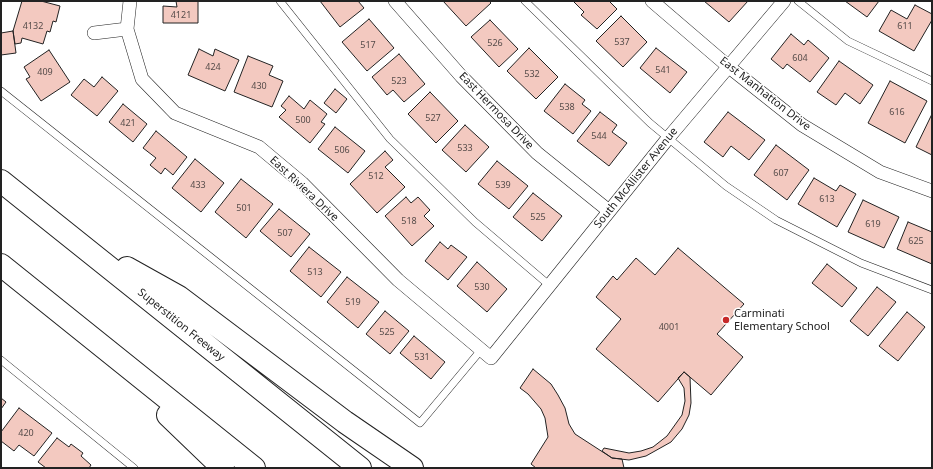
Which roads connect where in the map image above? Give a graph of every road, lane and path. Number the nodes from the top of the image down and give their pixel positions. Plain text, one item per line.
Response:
1 (130, 1) edge
2 (280, 1) edge
3 (395, 1) edge
4 (525, 1) edge
5 (652, 1) edge
6 (784, 1) edge
7 (798, 1) edge
8 (127, 29) junction
9 (94, 33) dead end
10 (729, 67) junction
11 (932, 81) edge
12 (1, 91) edge
13 (669, 137) junction
14 (1, 181) edge
15 (932, 191) edge
16 (609, 211) junction
17 (71, 237) junction
18 (1, 265) edge
19 (548, 285) junction
20 (932, 290) edge
21 (61, 314) junction
22 (486, 354) junction
23 (1, 360) edge
24 (134, 468) edge
25 (223, 468) edge
26 (254, 468) edge
27 (360, 468) edge
28 (412, 468) edge

1 - 8 street
2 - 19 lane
3 - 16 street, East Hermosa Drive
4 - 13 lane
5 - 10 street, East Manhatton Drive
6 - 10 street, South McAllister Avenue
7 - 11 lane
8 - 9 street
8 - 22 street, East Riviera Drive
10 - 13 street, South McAllister Avenue
10 - 15 street, East Manhatton Drive
12 - 22 lane
13 - 16 street, South McAllister Avenue
13 - 20 lane
14 - 17 highway, Superstition Freeway
16 - 19 street, South McAllister Avenue
17 - 27 highway, Superstition Freeway
17 - 28 highway
18 - 21 highway
19 - 22 street, South McAllister Avenue
21 - 25 highway
21 - 26 highway
23 - 24 lane

